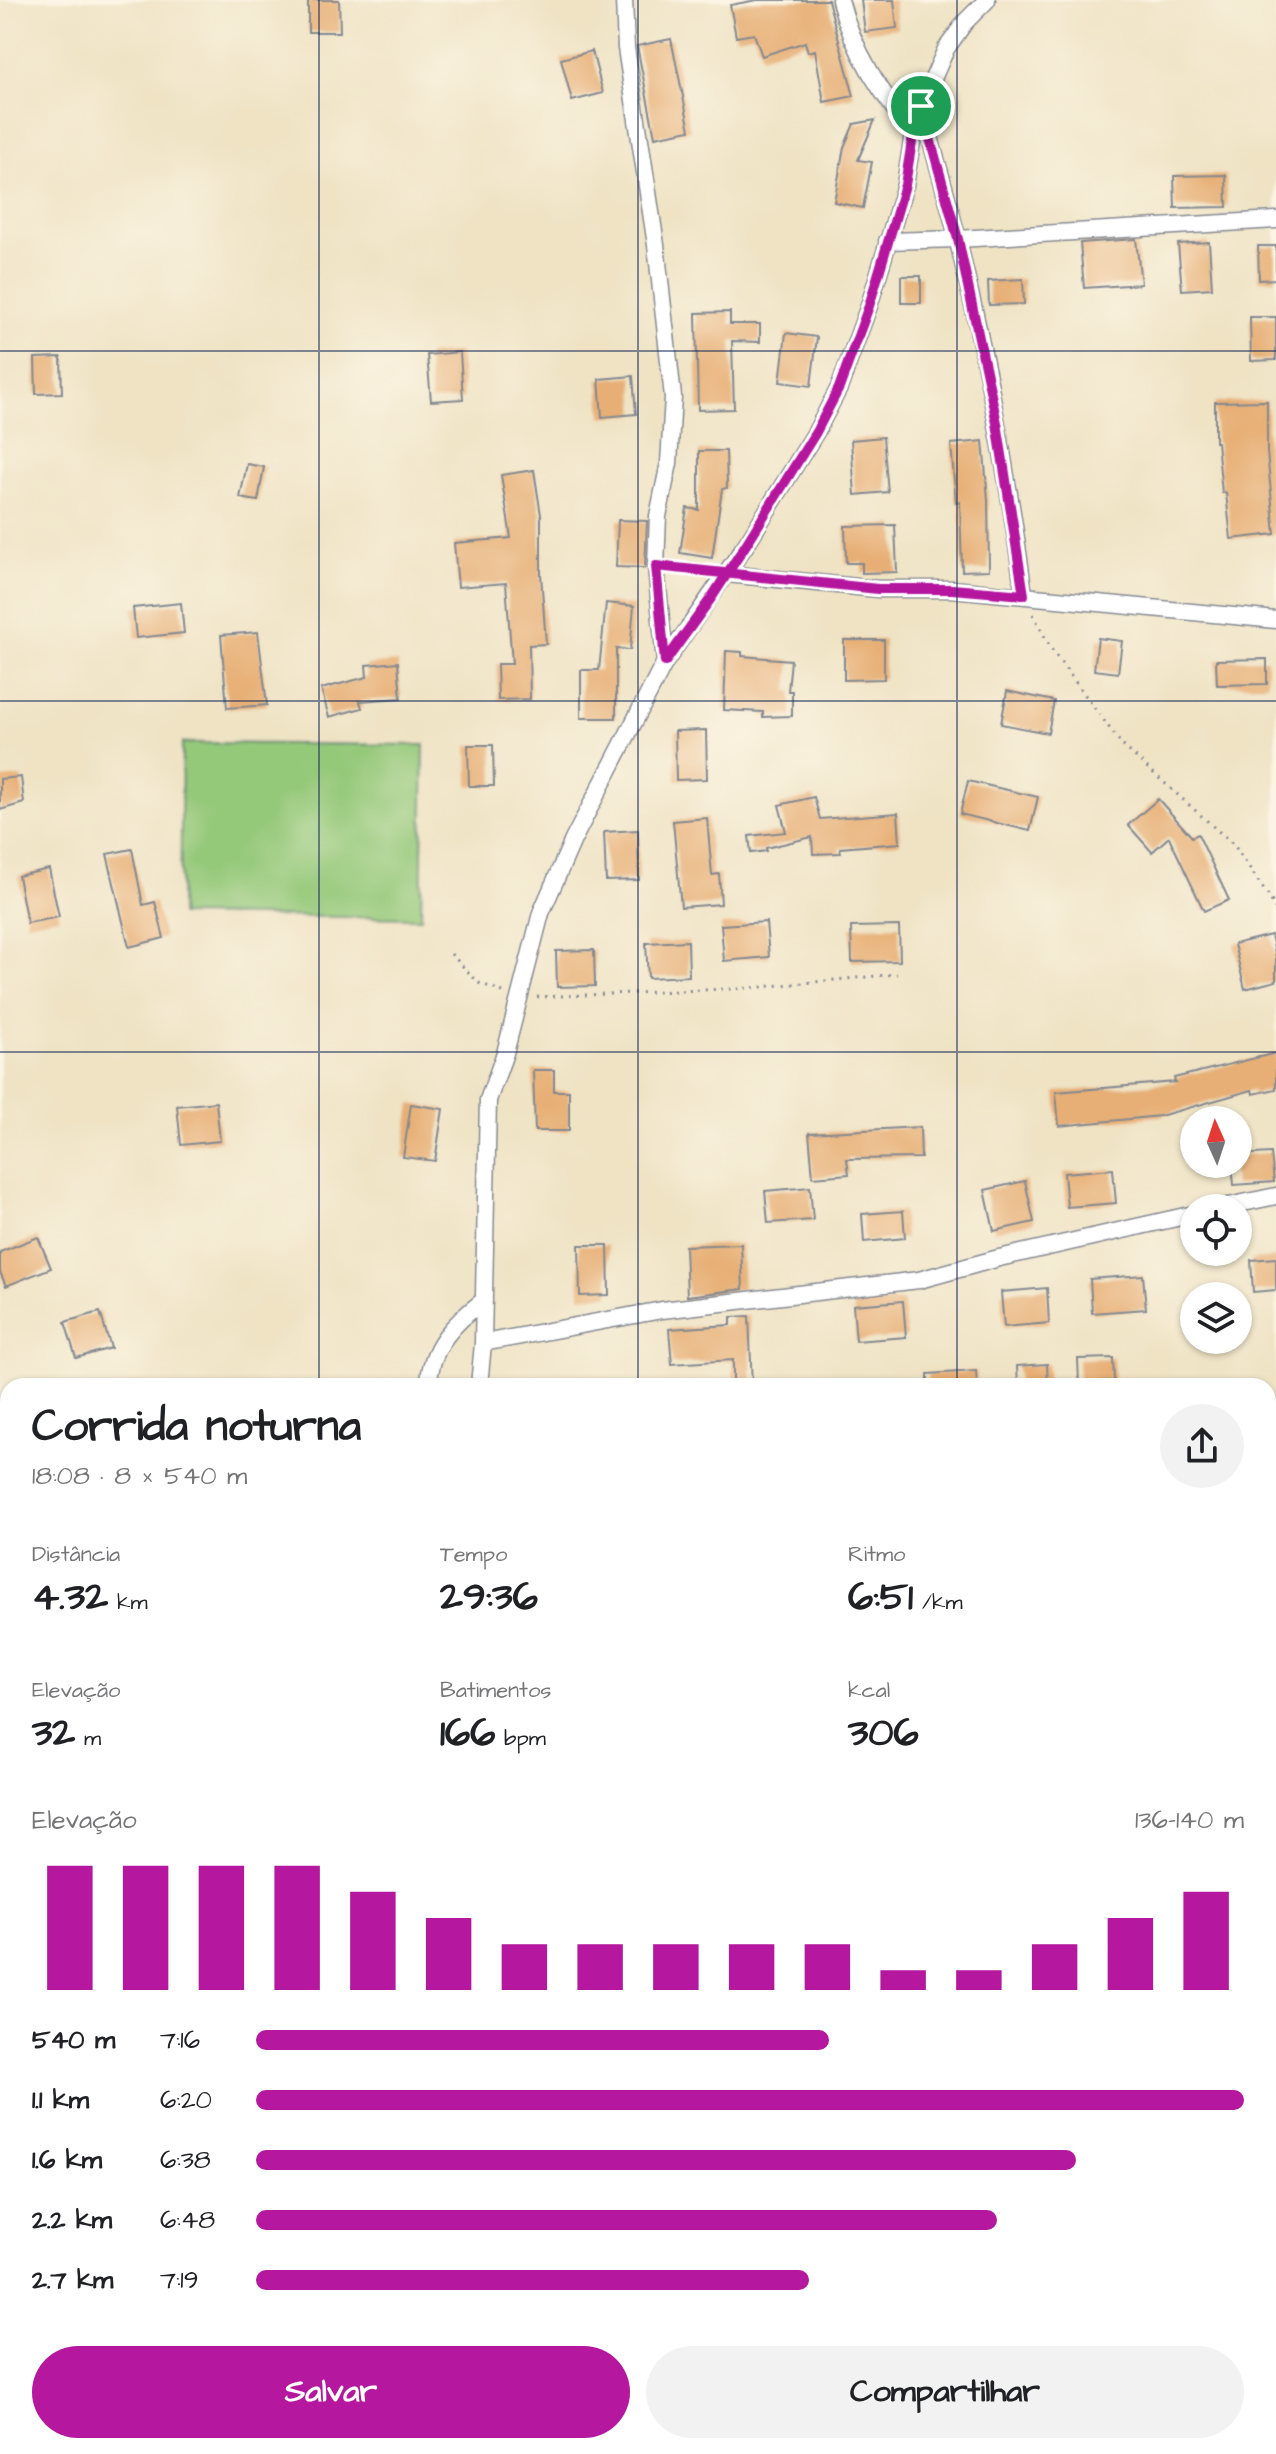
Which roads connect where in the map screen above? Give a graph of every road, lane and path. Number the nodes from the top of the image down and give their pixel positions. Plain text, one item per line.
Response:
1 (624, 0) edge
2 (840, 0) edge
3 (987, 0) edge
4 (921, 106) junction
5 (913, 135) junction
6 (1276, 220) edge
7 (958, 239) junction
8 (887, 241) junction
9 (656, 566) junction
10 (727, 574) junction
11 (1024, 595) junction
12 (1276, 620) edge
13 (665, 662) junction
14 (1276, 911) edge
15 (451, 954) dead end
16 (897, 974) dead end
17 (520, 998) junction
18 (1276, 1196) edge
19 (1252, 1201) edge
20 (1180, 1217) edge
21 (484, 1300) junction
22 (483, 1343) junction
23 (429, 1378) edge
24 (480, 1378) edge

1 - 9 street
2 - 5 street
3 - 4 street
4 - 5 street
4 - 7 street
5 - 8 street
6 - 7 street
7 - 8 street
7 - 11 street
8 - 10 street
9 - 10 path
9 - 13 street
10 - 11 street
10 - 13 street
11 - 12 street
11 - 14 path
13 - 17 street
15 - 17 path
16 - 17 path
17 - 21 street
18 - 19 street
20 - 22 street
21 - 22 street
21 - 23 street
22 - 24 street

